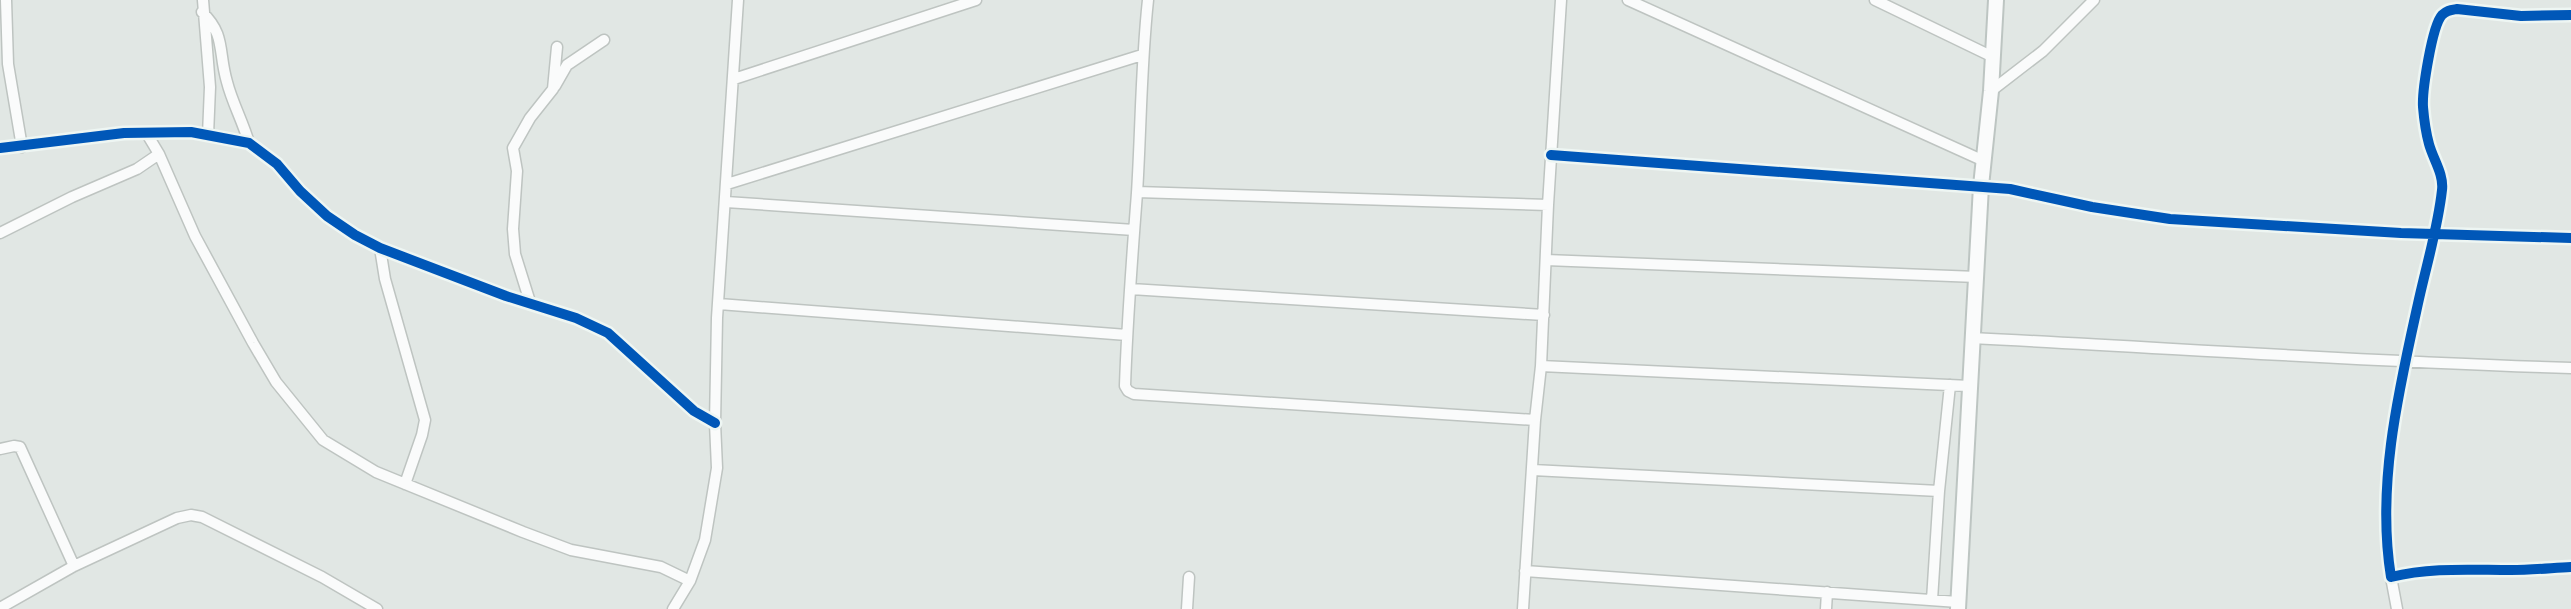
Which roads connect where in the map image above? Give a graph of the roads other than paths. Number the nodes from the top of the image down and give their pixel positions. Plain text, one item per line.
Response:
1 (6, 0) edge
2 (203, 0) edge
3 (738, 0) edge
4 (976, 0) edge
5 (1148, 0) edge
6 (1561, 0) edge
7 (1628, 0) edge
8 (1875, 0) edge
9 (1996, 0) edge
10 (2094, 0) edge
11 (202, 12) junction
12 (2571, 15) edge
13 (604, 40) dead end
14 (557, 47) dead end
15 (1142, 55) junction
16 (1991, 56) junction
17 (734, 79) junction
18 (553, 89) junction
19 (1991, 91) junction
20 (147, 134) junction
21 (208, 135) junction
22 (249, 143) junction
23 (22, 147) junction
24 (0, 148) edge
25 (159, 154) junction
26 (1551, 155) junction
27 (1984, 161) junction
28 (727, 184) junction
29 (1981, 186) junction
30 (1137, 192) junction
31 (726, 202) junction
32 (1548, 205) junction
33 (1133, 230) junction
34 (0, 233) edge
35 (2435, 234) junction
36 (2571, 238) edge
37 (380, 248) junction
38 (1546, 261) junction
39 (1977, 277) junction
40 (1131, 289) junction
41 (530, 302) junction
42 (719, 304) junction
43 (1544, 315) junction
44 (1127, 335) junction
45 (1972, 338) junction
46 (2406, 363) junction
47 (1541, 366) junction
48 (2571, 368) edge
49 (1950, 385) junction
50 (1970, 386) junction
51 (1535, 420) junction
52 (715, 423) junction
53 (0, 449) edge
54 (1533, 470) junction
55 (405, 484) junction
56 (1939, 492) junction
57 (74, 566) junction
58 (2571, 567) edge
59 (1525, 571) junction
60 (1189, 577) dead end
61 (2391, 577) junction
62 (690, 581) junction
63 (1827, 592) junction
64 (23, 595) junction
65 (1932, 600) junction
66 (1958, 607) edge
67 (0, 608) edge
68 (26, 609) edge
69 (377, 609) edge
70 (673, 609) edge
71 (1187, 609) edge
72 (1522, 609) edge
73 (1826, 609) edge
74 (2397, 609) edge

1 - 23 street
2 - 11 street
3 - 17 street
4 - 17 street
5 - 15 street
6 - 26 street
7 - 27 street
8 - 16 street
9 - 16 street
10 - 19 street
11 - 21 street
11 - 22 street
12 - 35 street
13 - 18 street
14 - 18 street
15 - 28 street
15 - 30 street
16 - 19 street
17 - 28 street
18 - 41 street
19 - 27 street
20 - 21 street
20 - 23 street
20 - 25 street
21 - 22 street
22 - 37 street
23 - 24 street
25 - 34 street
25 - 55 street
26 - 29 street
26 - 32 street
27 - 29 street
28 - 31 street
29 - 35 street
29 - 39 street
30 - 32 street
30 - 33 street
31 - 33 street
31 - 42 street
32 - 38 street
33 - 40 street
35 - 36 street
35 - 46 street
37 - 41 street
37 - 55 street
38 - 39 street
38 - 43 street
39 - 45 street
40 - 43 street
40 - 44 street
41 - 52 street
42 - 44 street
42 - 52 street
43 - 47 street
44 - 51 street
45 - 46 street
45 - 50 street
46 - 48 street
46 - 61 street
47 - 49 street
47 - 51 street
49 - 50 street
49 - 56 street
50 - 66 street
51 - 54 street
52 - 62 street
53 - 57 street
54 - 56 street
54 - 59 street
55 - 62 street
56 - 65 street
57 - 64 street
57 - 69 street
58 - 61 street
59 - 63 street
59 - 72 street
60 - 71 street
61 - 74 street
62 - 70 street
63 - 65 street
63 - 73 street
64 - 67 street
64 - 68 street
65 - 66 street

